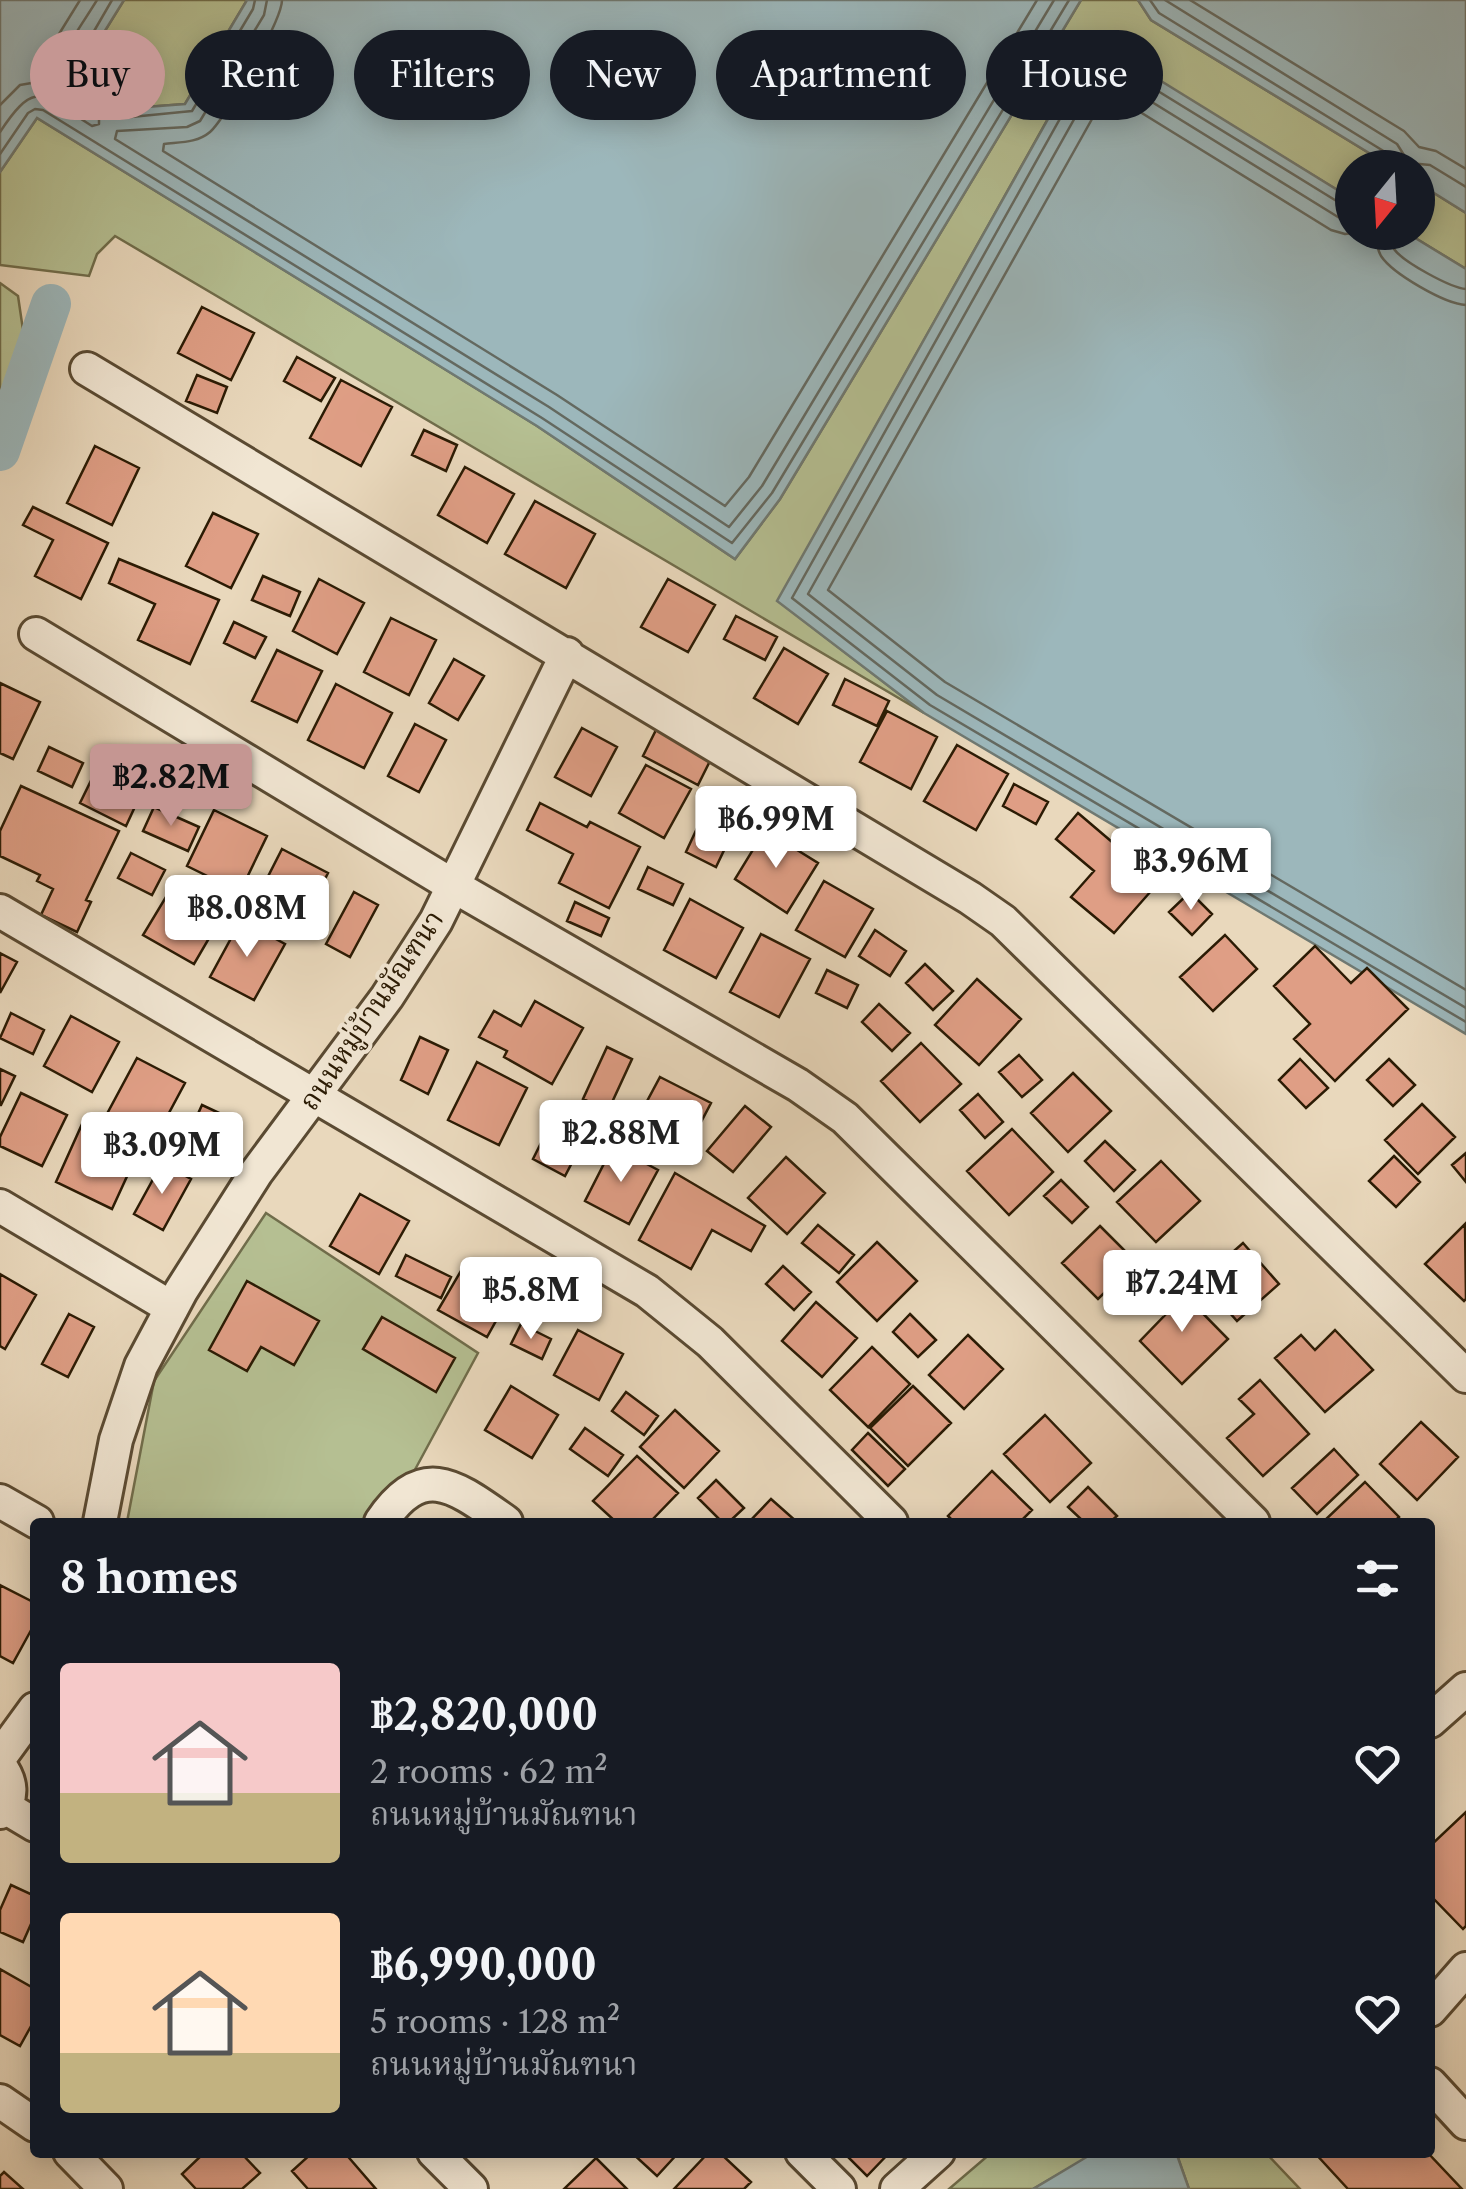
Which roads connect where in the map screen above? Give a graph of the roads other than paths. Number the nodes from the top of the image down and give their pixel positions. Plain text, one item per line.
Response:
1 (87, 369) dead end
2 (36, 634) dead end
3 (568, 654) junction
4 (452, 885) junction
5 (0, 910) edge
6 (315, 1095) junction
7 (0, 1206) edge
8 (172, 1308) junction
9 (1466, 1376) edge
10 (0, 1501) edge
11 (30, 1518) edge
12 (101, 1518) edge
13 (384, 1518) edge
14 (500, 1518) edge
15 (887, 1518) edge
16 (1249, 1518) edge
17 (1466, 1689) edge
18 (1435, 1710) edge
19 (30, 1717) edge
20 (0, 1757) edge
21 (0, 1766) edge
22 (2, 1809) edge
23 (30, 1823) edge
24 (1466, 1969) edge
25 (1435, 2004) edge
26 (1435, 2089) edge
27 (0, 2101) edge
28 (30, 2122) edge
29 (1466, 2123) edge
30 (76, 2158) edge
31 (440, 2158) edge
32 (808, 2158) edge
33 (931, 2158) edge
34 (106, 2189) edge
35 (471, 2189) edge
36 (839, 2189) edge
37 (897, 2189) edge

1 - 3 street
2 - 4 street
3 - 4 street, ถนนหมู่บ้านมัณฑนา
3 - 9 street
4 - 6 street, ถนนหมู่บ้านมัณฑนา
4 - 16 street
5 - 6 street
6 - 8 street, ถนนหมู่บ้านมัณฑนา
6 - 15 street
7 - 8 street
8 - 12 street, ถนนหมู่บ้านมัณฑนา
10 - 11 street
13 - 14 street
17 - 18 street
19 - 20 street
21 - 22 street
22 - 23 street
24 - 25 street
26 - 29 street
27 - 28 street
30 - 34 street
31 - 35 street
32 - 36 street
33 - 37 street

